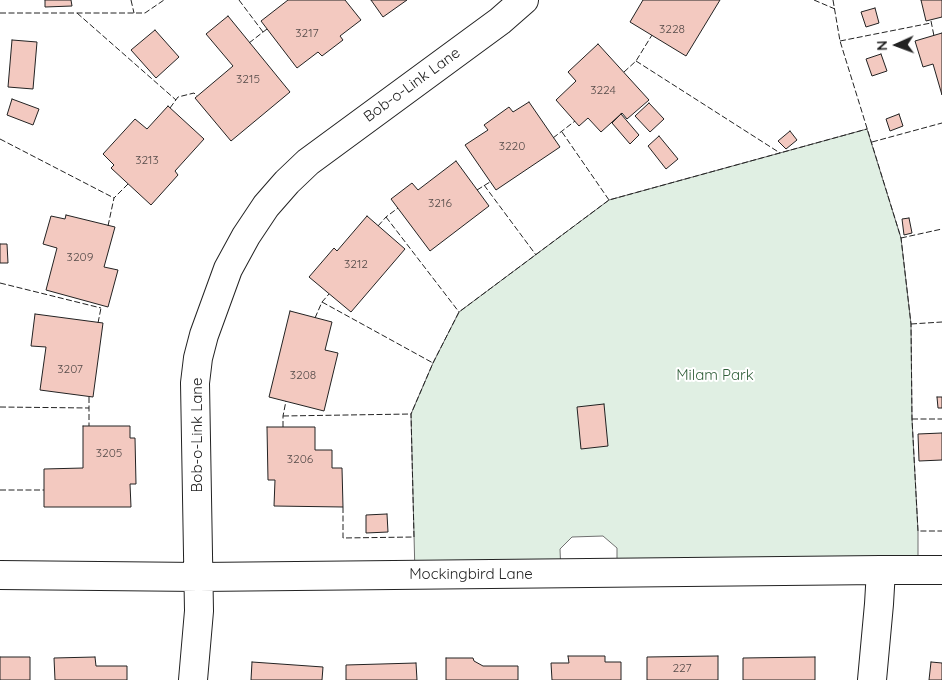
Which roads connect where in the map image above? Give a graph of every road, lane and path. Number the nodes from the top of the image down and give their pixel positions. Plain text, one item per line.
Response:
1 (524, 0) edge
2 (882, 570) junction
3 (942, 570) edge
4 (0, 575) edge
5 (199, 577) junction
6 (193, 680) edge
7 (872, 680) edge

1 - 5 street, Bob-o-Link Lane
2 - 3 street, Mockingbird Lane
2 - 5 street, Mockingbird Lane
2 - 7 street
4 - 5 street, Mockingbird Lane
5 - 6 street, Bob-o-Link Lane

